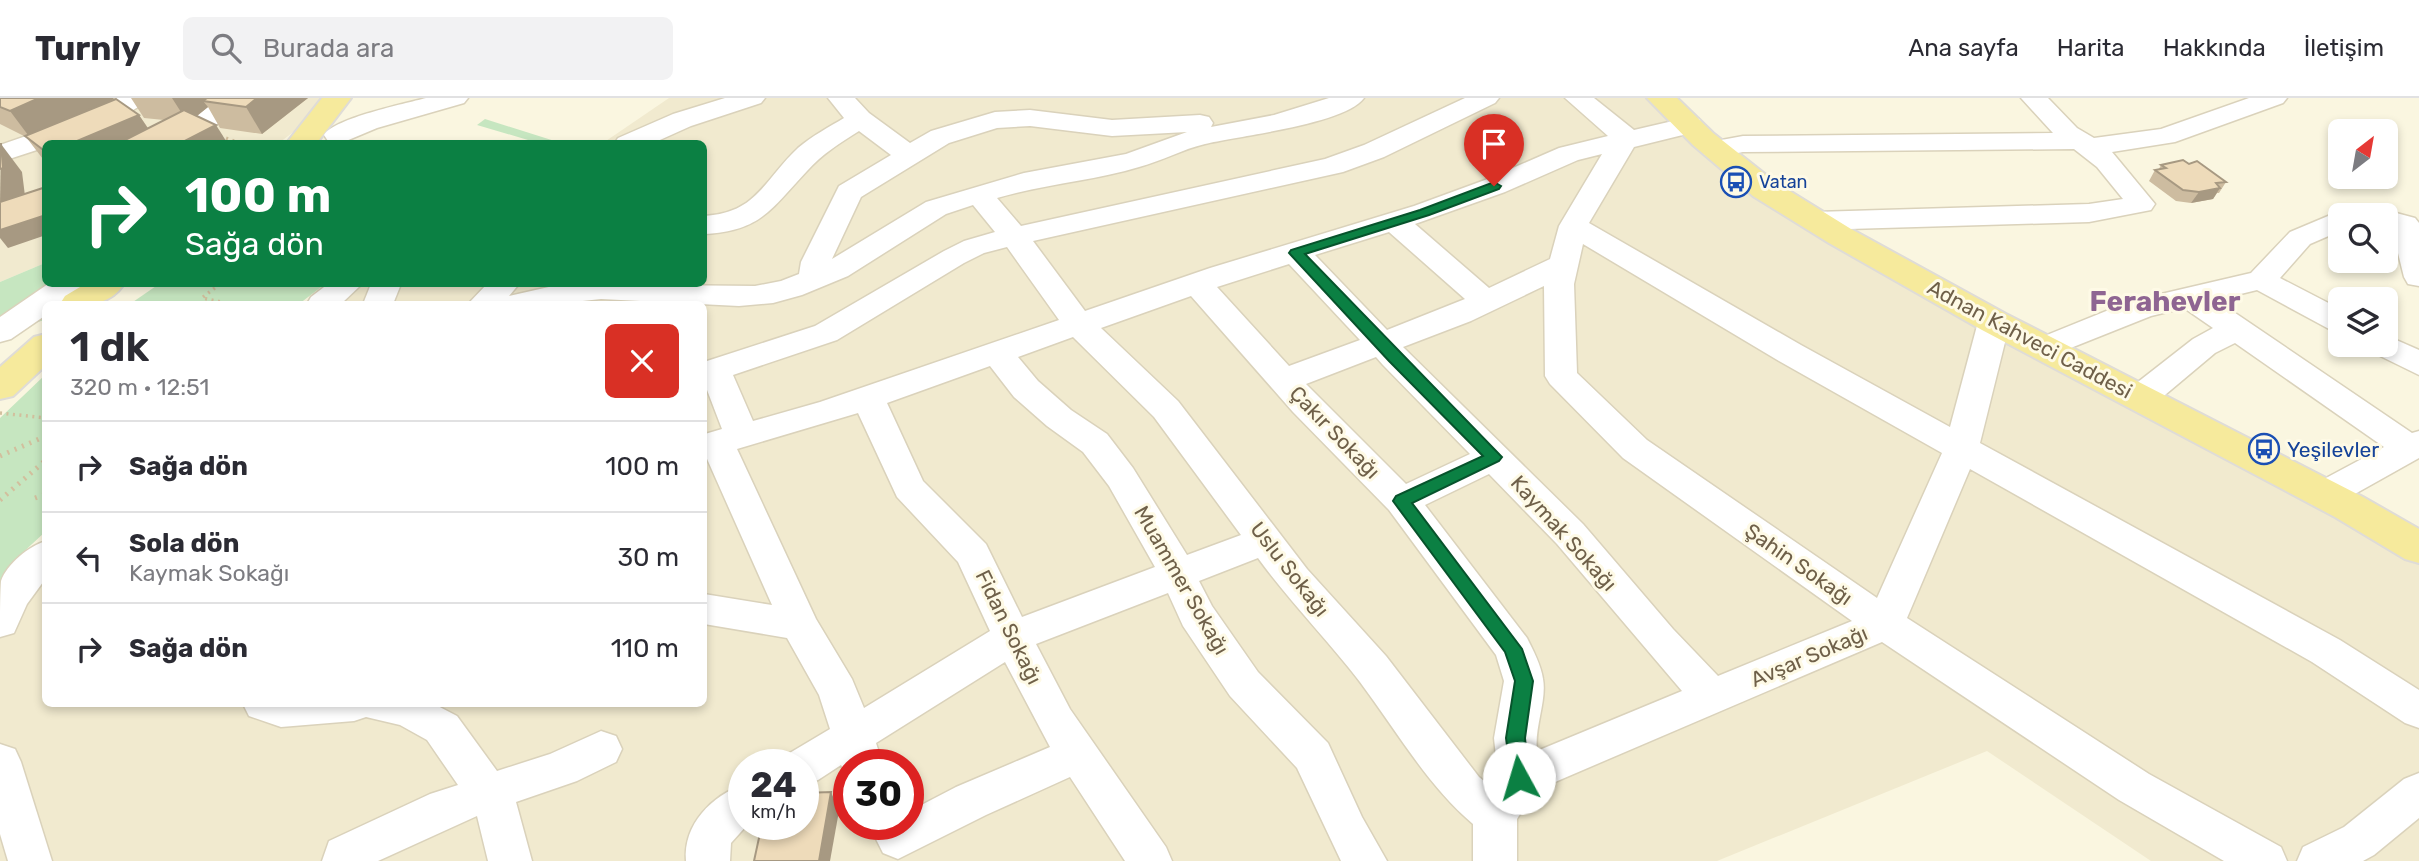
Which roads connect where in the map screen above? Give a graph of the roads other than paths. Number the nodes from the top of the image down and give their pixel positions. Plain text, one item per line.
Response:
1 (136, 98) edge
2 (236, 98) edge
3 (439, 98) edge
4 (455, 98) edge
5 (669, 98) edge
6 (752, 98) edge
7 (841, 98) edge
8 (1351, 98) edge
9 (1486, 98) edge
10 (1578, 98) edge
11 (1661, 98) edge
12 (2034, 98) edge
13 (2274, 98) edge
14 (353, 102) edge
15 (860, 119) junction
16 (1276, 123) junction
17 (1690, 125) junction
18 (334, 139) edge
19 (174, 140) edge
20 (305, 140) edge
21 (609, 140) edge
22 (637, 140) edge
23 (1626, 141) junction
24 (2085, 144) junction
25 (1715, 149) junction
26 (0, 154) edge
27 (909, 155) junction
28 (979, 194) junction
29 (1815, 220) junction
30 (1395, 222) junction
31 (2398, 222) edge
32 (707, 225) edge
33 (1573, 226) junction
34 (2328, 226) edge
35 (1014, 236) junction
36 (1296, 253) junction
37 (1564, 264) junction
38 (2419, 278) edge
39 (813, 279) junction
40 (2261, 280) junction
41 (1197, 284) junction
42 (66, 287) edge
43 (102, 287) edge
44 (127, 287) edge
45 (342, 287) edge
46 (501, 287) edge
47 (618, 298) edge
48 (2191, 298) junction
49 (55, 301) edge
50 (81, 301) edge
51 (106, 301) edge
52 (326, 301) edge
53 (486, 301) edge
54 (528, 301) edge
55 (1486, 302) junction
56 (2328, 316) edge
57 (42, 317) edge
58 (1993, 323) junction
59 (1079, 325) junction
60 (2237, 329) junction
61 (1380, 342) junction
62 (22, 343) edge
63 (2043, 348) junction
64 (997, 353) junction
65 (2398, 353) edge
66 (2419, 364) edge
67 (709, 372) edge
68 (1284, 380) junction
69 (0, 387) edge
70 (868, 397) junction
71 (2141, 397) junction
72 (721, 442) edge
73 (2414, 446) edge
74 (1962, 447) junction
75 (1494, 457) junction
76 (2324, 495) junction
77 (1402, 501) junction
78 (1265, 540) junction
79 (2419, 548) edge
80 (42, 559) edge
81 (1177, 572) junction
82 (707, 609) edge
83 (0, 622) edge
84 (1885, 624) junction
85 (799, 625) junction
86 (1013, 637) junction
87 (1712, 697) junction
88 (272, 707) edge
89 (318, 707) edge
90 (396, 707) edge
91 (2419, 711) edge
92 (601, 749) dead end
93 (856, 749) edge
94 (860, 749) edge
95 (1078, 754) junction
96 (0, 762) edge
97 (1519, 778) junction
98 (487, 792) junction
99 (2419, 792) edge
100 (728, 812) edge
101 (1495, 816) junction
102 (899, 841) edge
103 (342, 859) edge
104 (30, 861) edge
105 (510, 861) edge
106 (708, 861) edge
107 (1150, 861) edge
108 (1365, 861) edge
109 (1495, 861) edge
110 (2265, 861) edge
111 (2319, 861) edge

1 - 26 street
2 - 19 street
3 - 14 street
4 - 18 street
5 - 21 street
6 - 22 street
7 - 15 street
8 - 16 street
9 - 35 street
10 - 23 street
11 - 17 main road, Adnan Kahveci Caddesi
12 - 24 street
13 - 24 street
14 - 18 main road
14 - 20 main road
15 - 27 street
15 - 32 street
16 - 27 street
16 - 28 street
17 - 23 street
17 - 25 main road, Adnan Kahveci Caddesi
23 - 30 street
23 - 33 street, Şahin Sokağı
24 - 25 street
24 - 29 street
25 - 29 main road, Adnan Kahveci Caddesi
27 - 39 street
28 - 35 street, Uslu Sokağı
28 - 39 street
29 - 58 main road, Adnan Kahveci Caddesi
30 - 36 street
30 - 55 street
31 - 38 street
33 - 37 street, Şahin Sokağı
33 - 74 street
34 - 40 street
35 - 59 street, Uslu Sokağı
35 - 67 street
36 - 41 street
36 - 61 street, Kaymak Sokağı
37 - 55 street
37 - 84 street, Şahin Sokağı
39 - 47 street
40 - 48 street
40 - 56 street
41 - 59 street
41 - 68 street, Çakır Sokağı
42 - 49 street
43 - 50 main road
44 - 51 main road
45 - 52 street
46 - 53 street
47 - 54 street
48 - 60 street
48 - 63 street
55 - 61 street
57 - 62 street
58 - 63 main road, Adnan Kahveci Caddesi
58 - 74 street, Avşar Sokağı
59 - 64 street
59 - 78 street, Uslu Sokağı
60 - 71 street
60 - 73 street
61 - 68 street
61 - 75 street, Kaymak Sokağı
62 - 69 main road
63 - 71 main road, Adnan Kahveci Caddesi
64 - 70 street
64 - 81 street, Muammer Sokağı
65 - 66 street
67 - 72 street
68 - 77 street, Çakır Sokağı
70 - 72 street
70 - 86 street, Fidan Sokağı
71 - 76 main road, Adnan Kahveci Caddesi
72 - 85 street
73 - 76 street
74 - 84 street, Avşar Sokağı
74 - 91 street
75 - 77 street
75 - 87 street, Kaymak Sokağı
76 - 79 main road, Adnan Kahveci Caddesi
77 - 97 street, Çakır Sokağı
78 - 81 street
78 - 101 street, Uslu Sokağı
80 - 83 street
81 - 86 street
81 - 108 street, Muammer Sokağı
82 - 85 street
84 - 87 street, Avşar Sokağı
84 - 110 street, Şahin Sokağı
85 - 93 street
86 - 94 street
86 - 95 street, Fidan Sokağı
87 - 97 street, Avşar Sokağı
88 - 89 street
90 - 98 street
92 - 98 street
95 - 102 street
95 - 107 street, Fidan Sokağı
96 - 104 street
97 - 101 street
98 - 103 street
98 - 105 street
99 - 111 street
100 - 106 street
101 - 109 street

